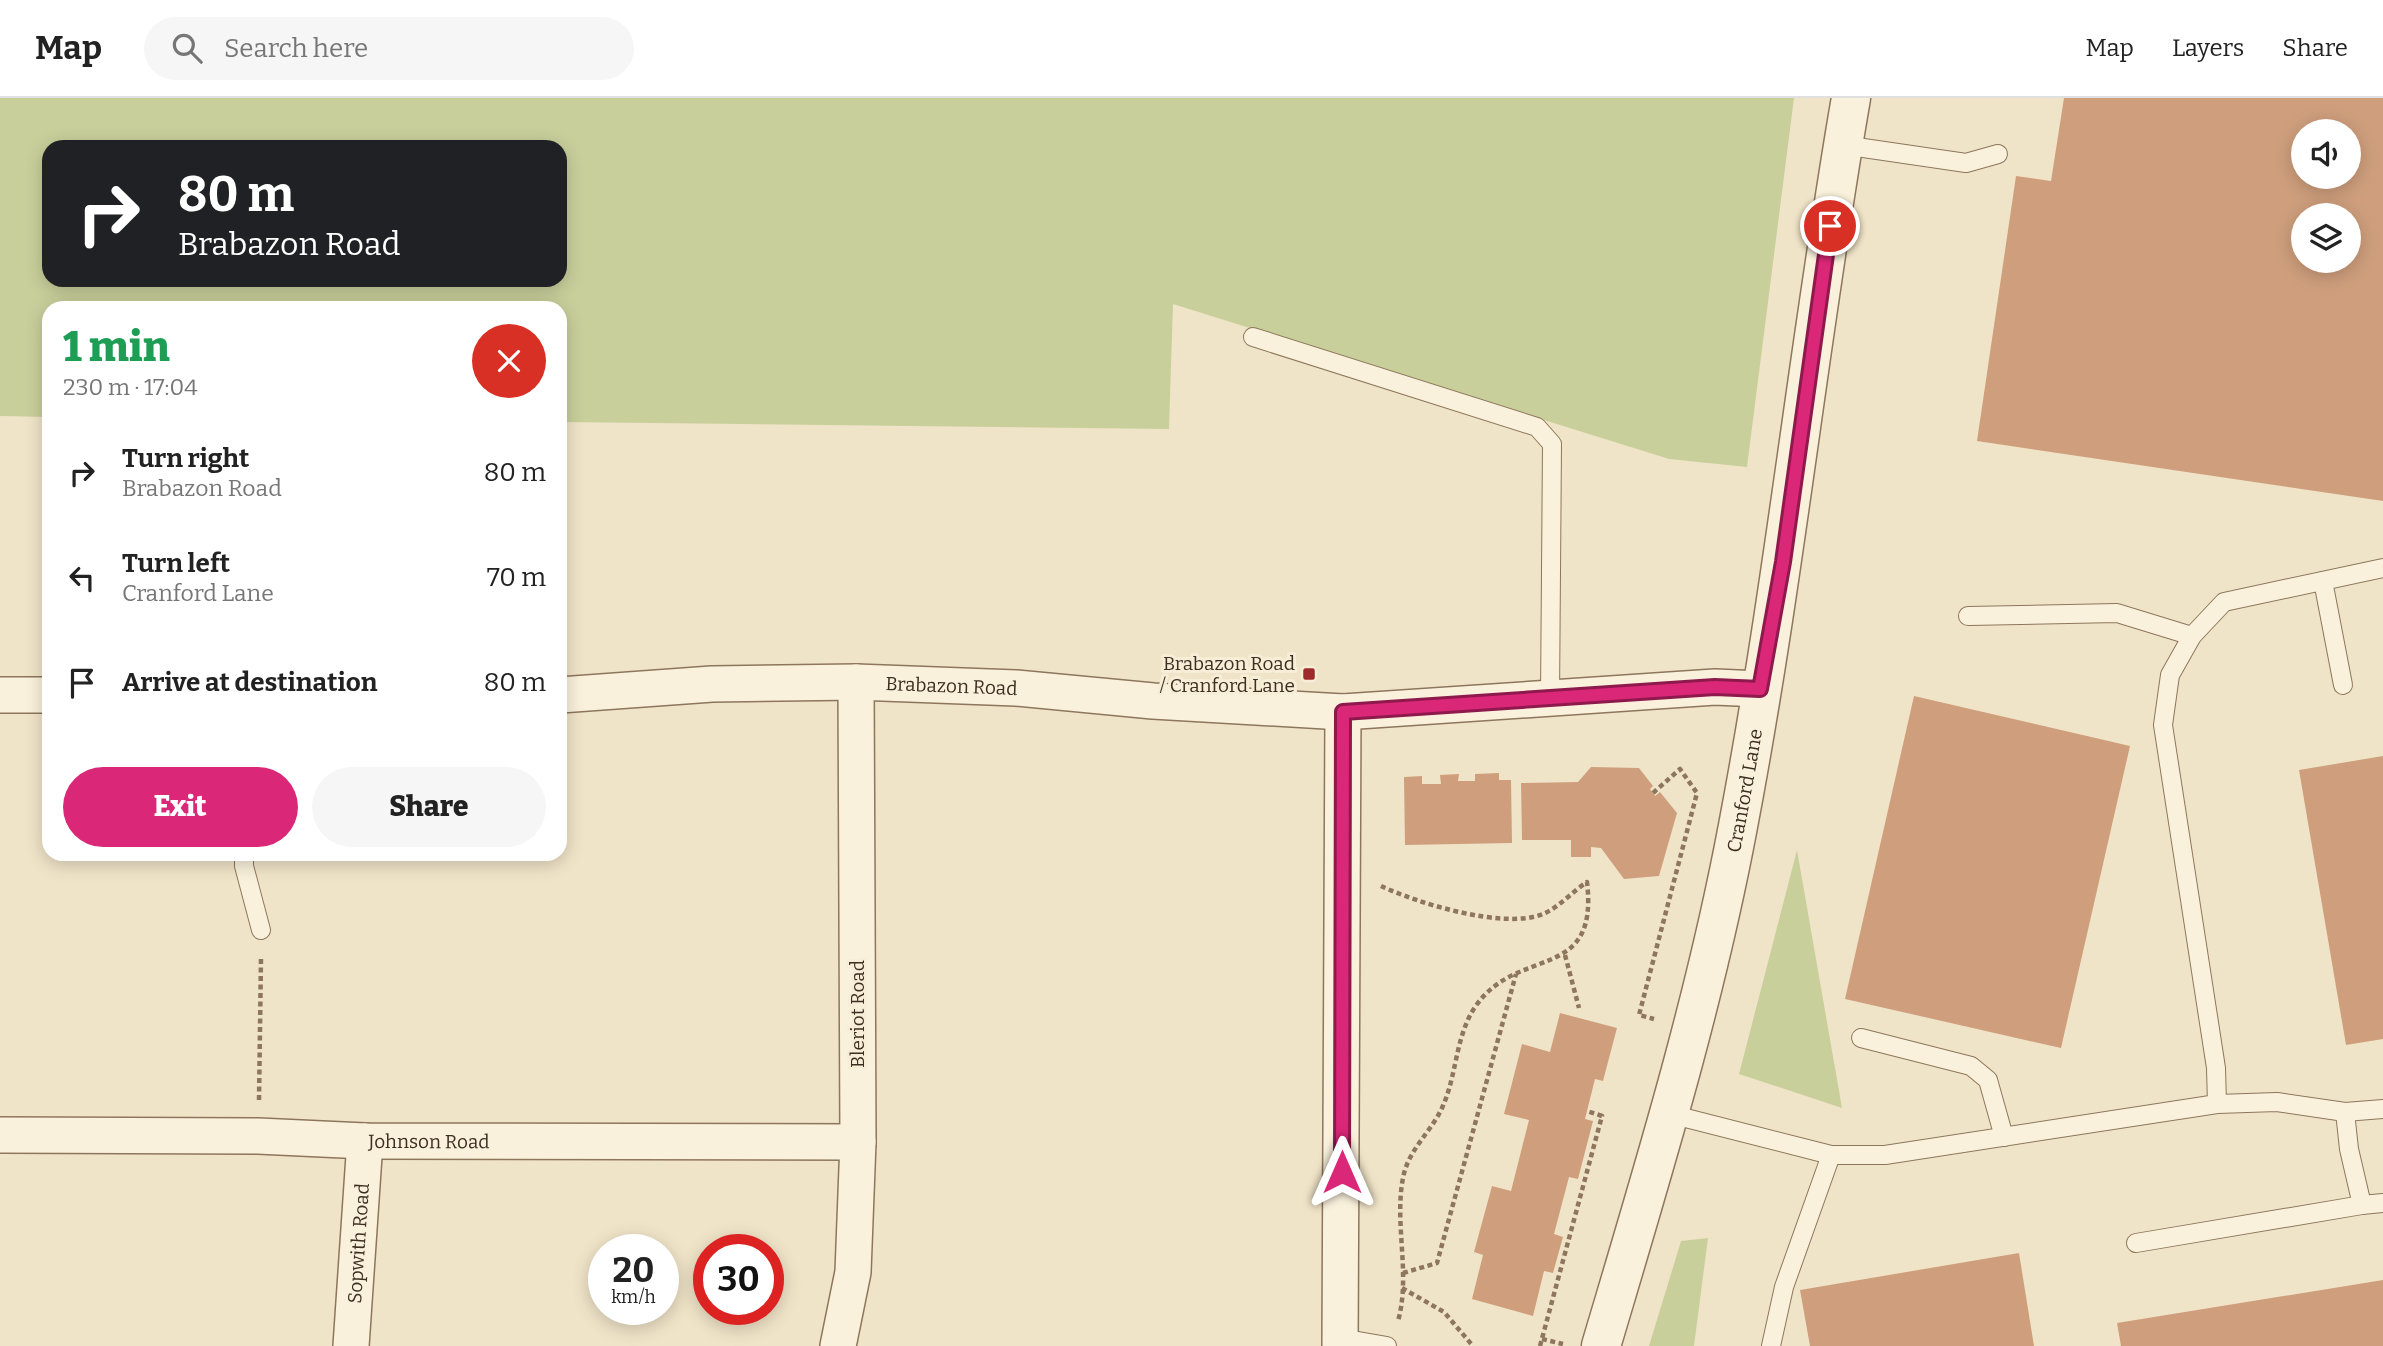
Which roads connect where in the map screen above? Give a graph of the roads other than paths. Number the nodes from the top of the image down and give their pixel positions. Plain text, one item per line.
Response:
1 (1851, 98) edge
2 (1843, 145) junction
3 (1997, 154) dead end
4 (1253, 337) dead end
5 (2383, 568) edge
6 (2323, 581) junction
7 (1968, 616) dead end
8 (2192, 636) junction
9 (856, 681) junction
10 (2343, 685) dead end
11 (1760, 689) junction
12 (567, 694) edge
13 (0, 695) edge
14 (42, 695) edge
15 (1550, 698) junction
16 (1343, 712) junction
17 (244, 861) edge
18 (261, 930) road end
19 (1861, 1038) dead end
20 (2217, 1104) junction
21 (2383, 1109) edge
22 (2345, 1112) junction
23 (1670, 1114) junction
24 (0, 1135) edge
25 (2004, 1136) junction
26 (365, 1140) junction
27 (858, 1142) junction
28 (1831, 1155) junction
29 (2383, 1203) edge
30 (2362, 1205) junction
31 (2136, 1243) dead end
32 (1341, 1342) edge
33 (351, 1346) edge
34 (838, 1346) edge
35 (1387, 1346) edge
36 (1601, 1346) edge
37 (1771, 1346) edge

1 - 2 street, Cranford Lane
2 - 3 lane
2 - 11 street, Cranford Lane
4 - 15 lane
5 - 6 lane
6 - 8 lane
6 - 10 lane
7 - 8 lane
8 - 20 lane
9 - 12 street, Brabazon Road
9 - 16 street, Brabazon Road
9 - 27 street, Bleriot Road
11 - 15 street, Brabazon Road
11 - 23 street, Cranford Lane
13 - 14 street
15 - 16 street, Brabazon Road
16 - 32 street
17 - 18 lane
19 - 25 lane
20 - 22 lane
20 - 25 lane
21 - 22 lane
22 - 30 lane
23 - 28 lane
23 - 36 street, Cranford Lane
24 - 26 street, Johnson Road
25 - 28 lane
26 - 27 street, Johnson Road
26 - 33 street, Sopwith Road
27 - 34 street, Bleriot Road
28 - 37 lane
29 - 30 lane
30 - 31 lane
32 - 35 lane

